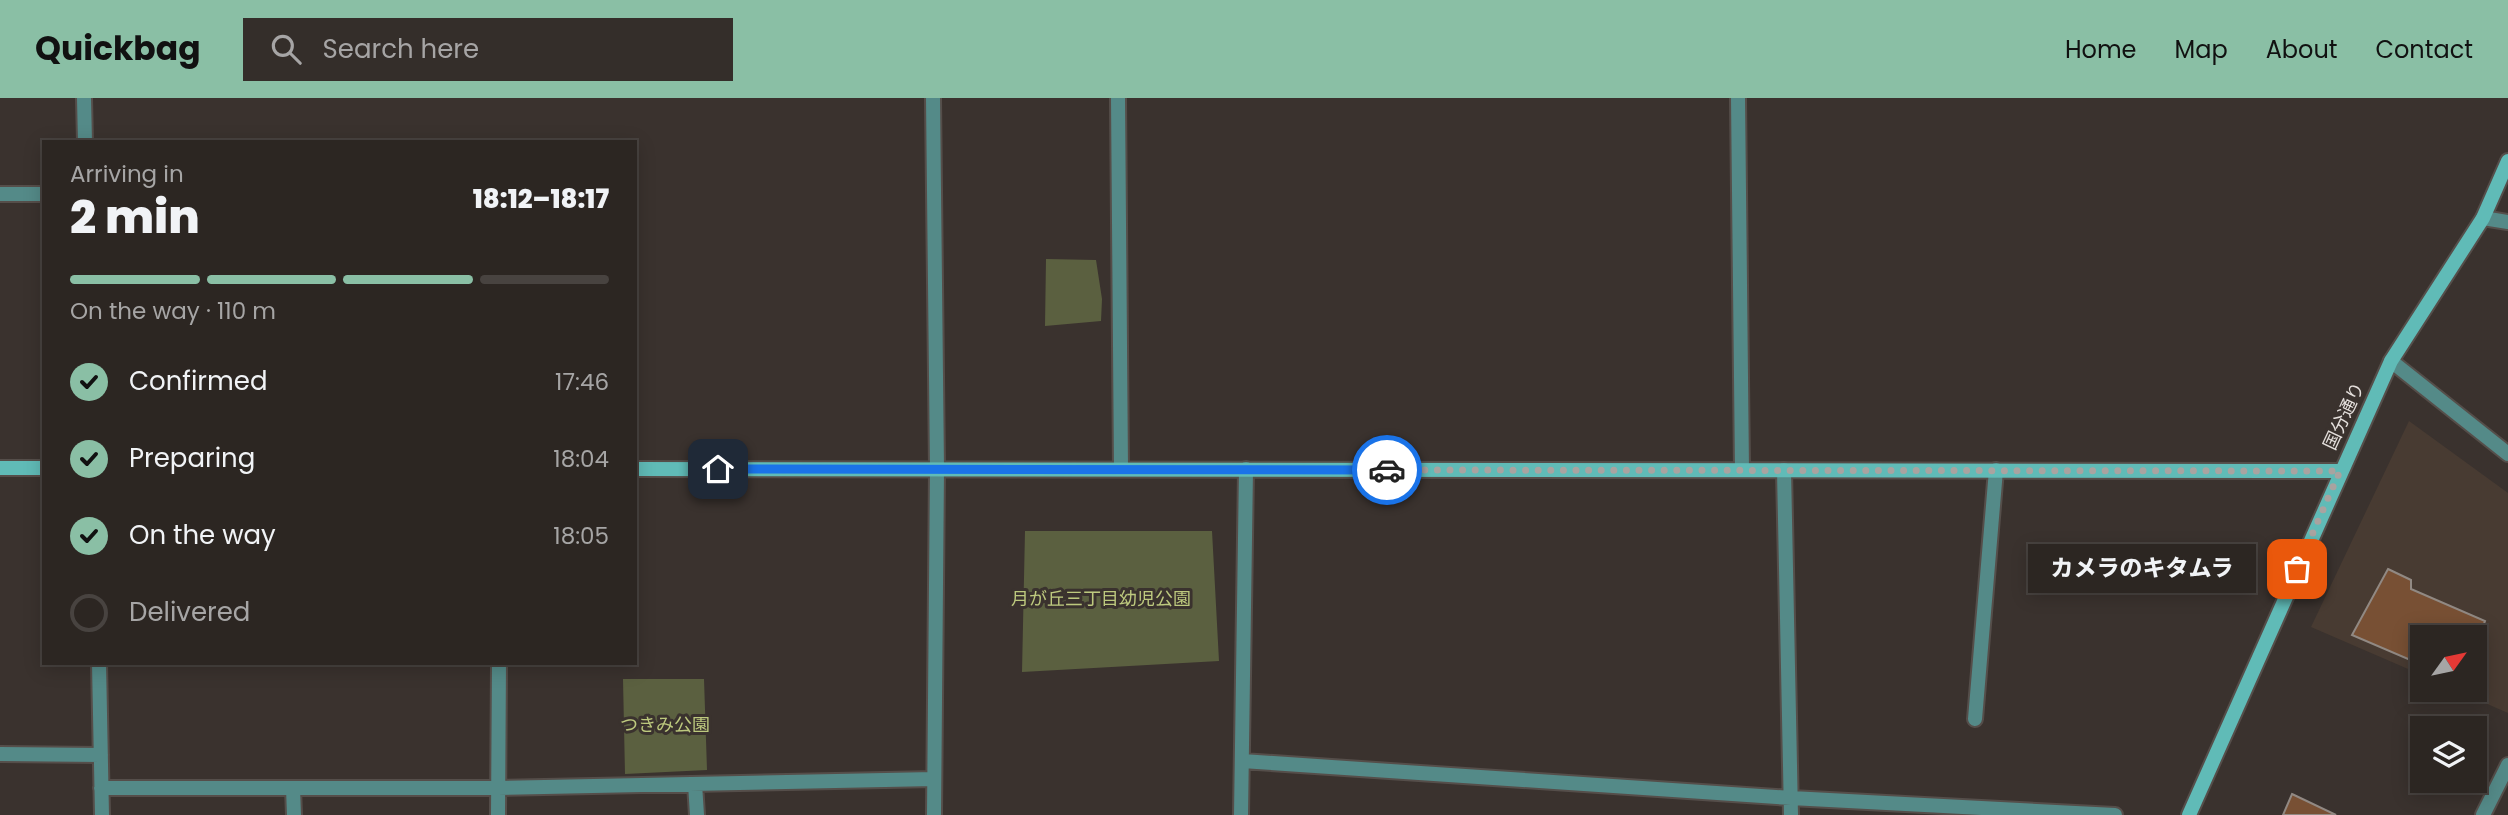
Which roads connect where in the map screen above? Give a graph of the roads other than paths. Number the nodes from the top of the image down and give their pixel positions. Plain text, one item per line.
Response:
1 (84, 98) edge
2 (933, 98) edge
3 (1118, 98) edge
4 (1738, 98) edge
5 (85, 140) edge
6 (2508, 161) edge
7 (0, 194) edge
8 (42, 194) edge
9 (2483, 218) junction
10 (2508, 222) edge
11 (2391, 361) junction
12 (2508, 454) edge
13 (0, 468) edge
14 (42, 468) edge
15 (637, 468) edge
16 (937, 469) junction
17 (1121, 469) junction
18 (1246, 469) junction
19 (1742, 470) junction
20 (1784, 470) junction
21 (1996, 470) junction
22 (2340, 471) junction
23 (99, 665) edge
24 (499, 665) edge
25 (1975, 719) dead end
26 (0, 754) edge
27 (100, 755) junction
28 (1242, 761) junction
29 (2508, 765) edge
30 (934, 779) junction
31 (695, 784) junction
32 (101, 788) junction
33 (293, 788) junction
34 (498, 788) junction
35 (1791, 798) junction
36 (102, 815) edge
37 (294, 815) edge
38 (498, 815) edge
39 (697, 815) edge
40 (934, 815) edge
41 (1241, 815) edge
42 (1791, 815) edge
43 (2115, 815) edge
44 (2189, 815) edge
45 (2483, 815) edge

1 - 5 street
2 - 16 street
3 - 17 street
4 - 19 street
6 - 9 street, 国分通り
7 - 8 street
9 - 10 street
9 - 11 street, 国分通り
11 - 12 street
11 - 22 street, 国分通り
13 - 14 street
15 - 16 street
16 - 17 street
16 - 30 street
17 - 18 street
18 - 19 street
18 - 28 street
19 - 20 street
20 - 21 street
20 - 35 street
21 - 22 street
21 - 25 street
22 - 44 street, 国分通り
23 - 27 street
24 - 34 street
26 - 27 street
27 - 32 street
28 - 35 street
28 - 41 street
29 - 45 street
30 - 31 street
30 - 40 street
31 - 34 street
31 - 39 street
32 - 33 street
32 - 36 street
33 - 34 street
33 - 37 street
34 - 38 street
35 - 42 street
35 - 43 street

